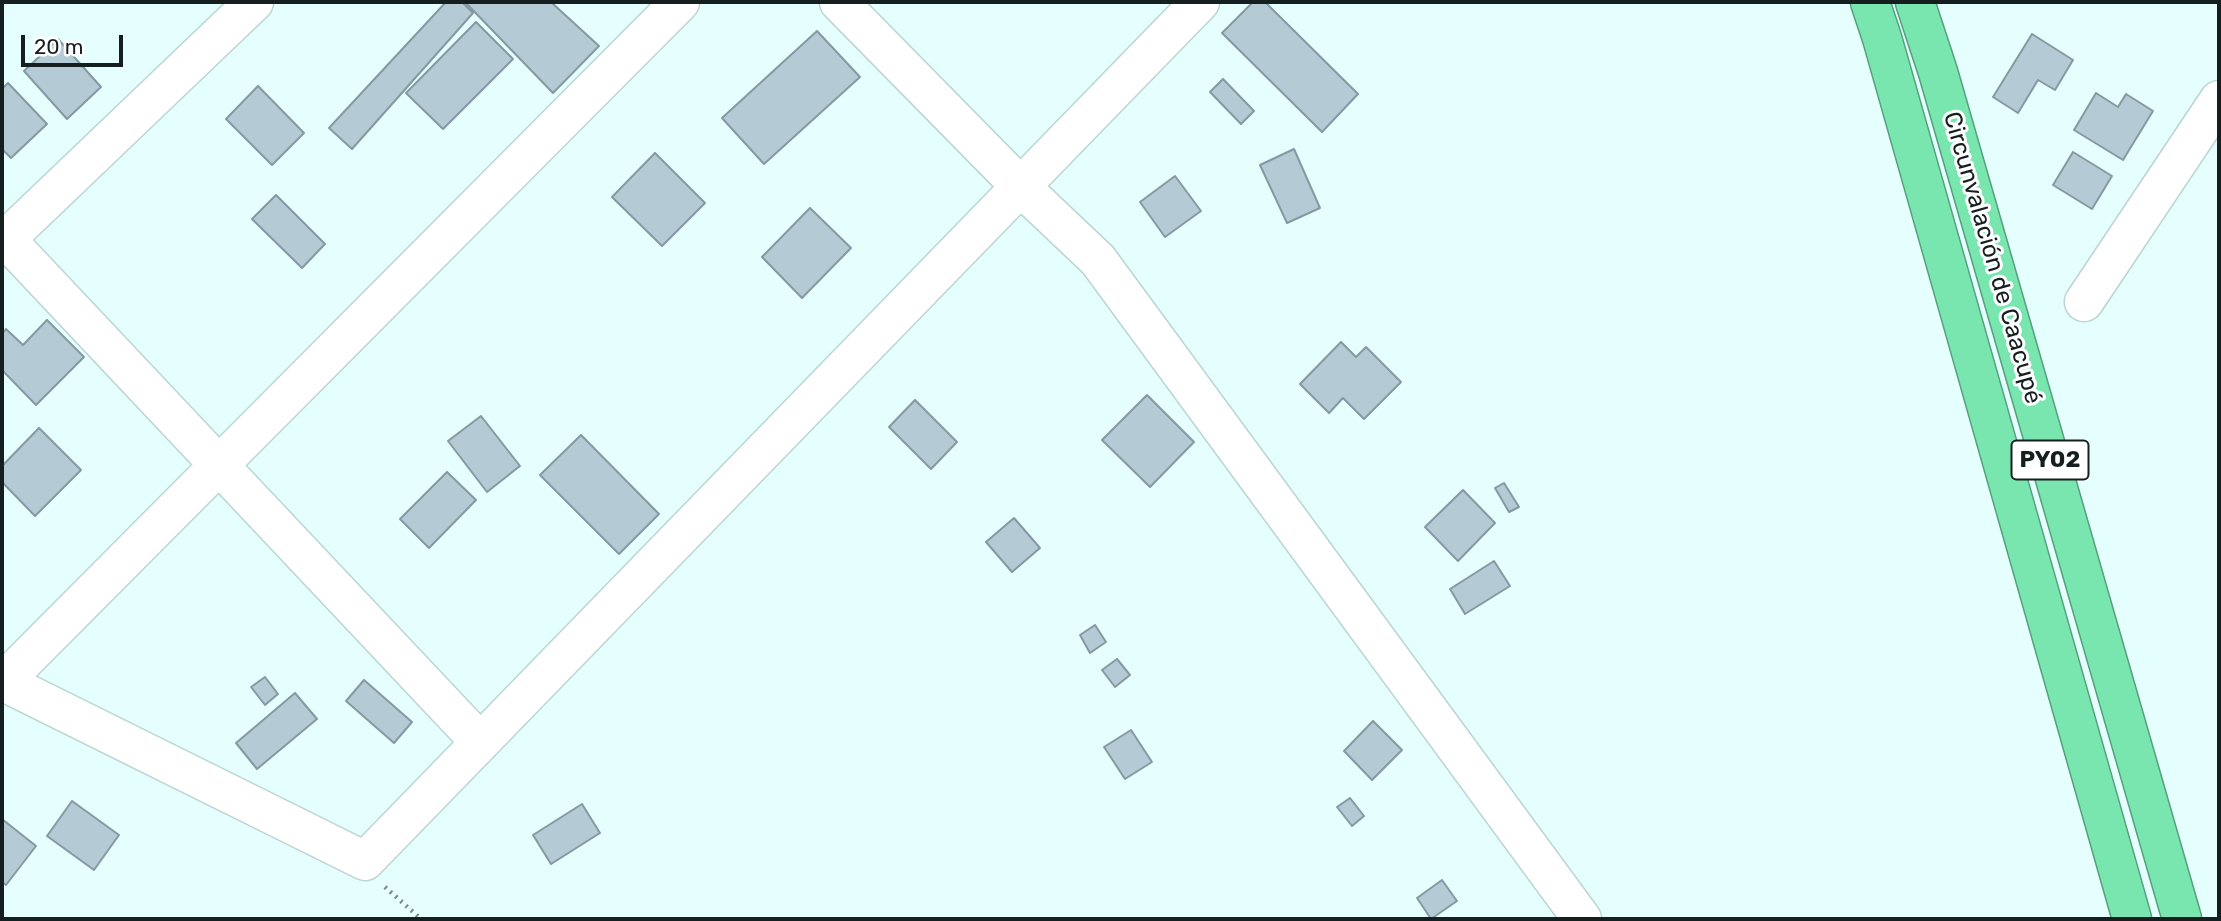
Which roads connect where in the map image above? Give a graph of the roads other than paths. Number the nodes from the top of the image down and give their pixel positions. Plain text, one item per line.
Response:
1 (254, 2) edge
2 (680, 2) edge
3 (839, 2) edge
4 (1200, 2) edge
5 (1870, 2) edge
6 (1915, 2) edge
7 (2219, 100) edge
8 (1021, 187) junction
9 (3, 239) edge
10 (2084, 302) dead end
11 (219, 465) junction
12 (3, 681) edge
13 (480, 742) junction
14 (1582, 919) edge
15 (2132, 919) edge
16 (2182, 919) edge

1 - 9 street
2 - 11 street
3 - 8 street
4 - 8 street
5 - 15 highway, Circunvalación de Caacupé / PY02
6 - 16 highway, Circunvalación de Caacupé / PY02
7 - 10 street
8 - 13 street
8 - 14 street
9 - 11 street
11 - 12 street
11 - 13 street
12 - 13 street

